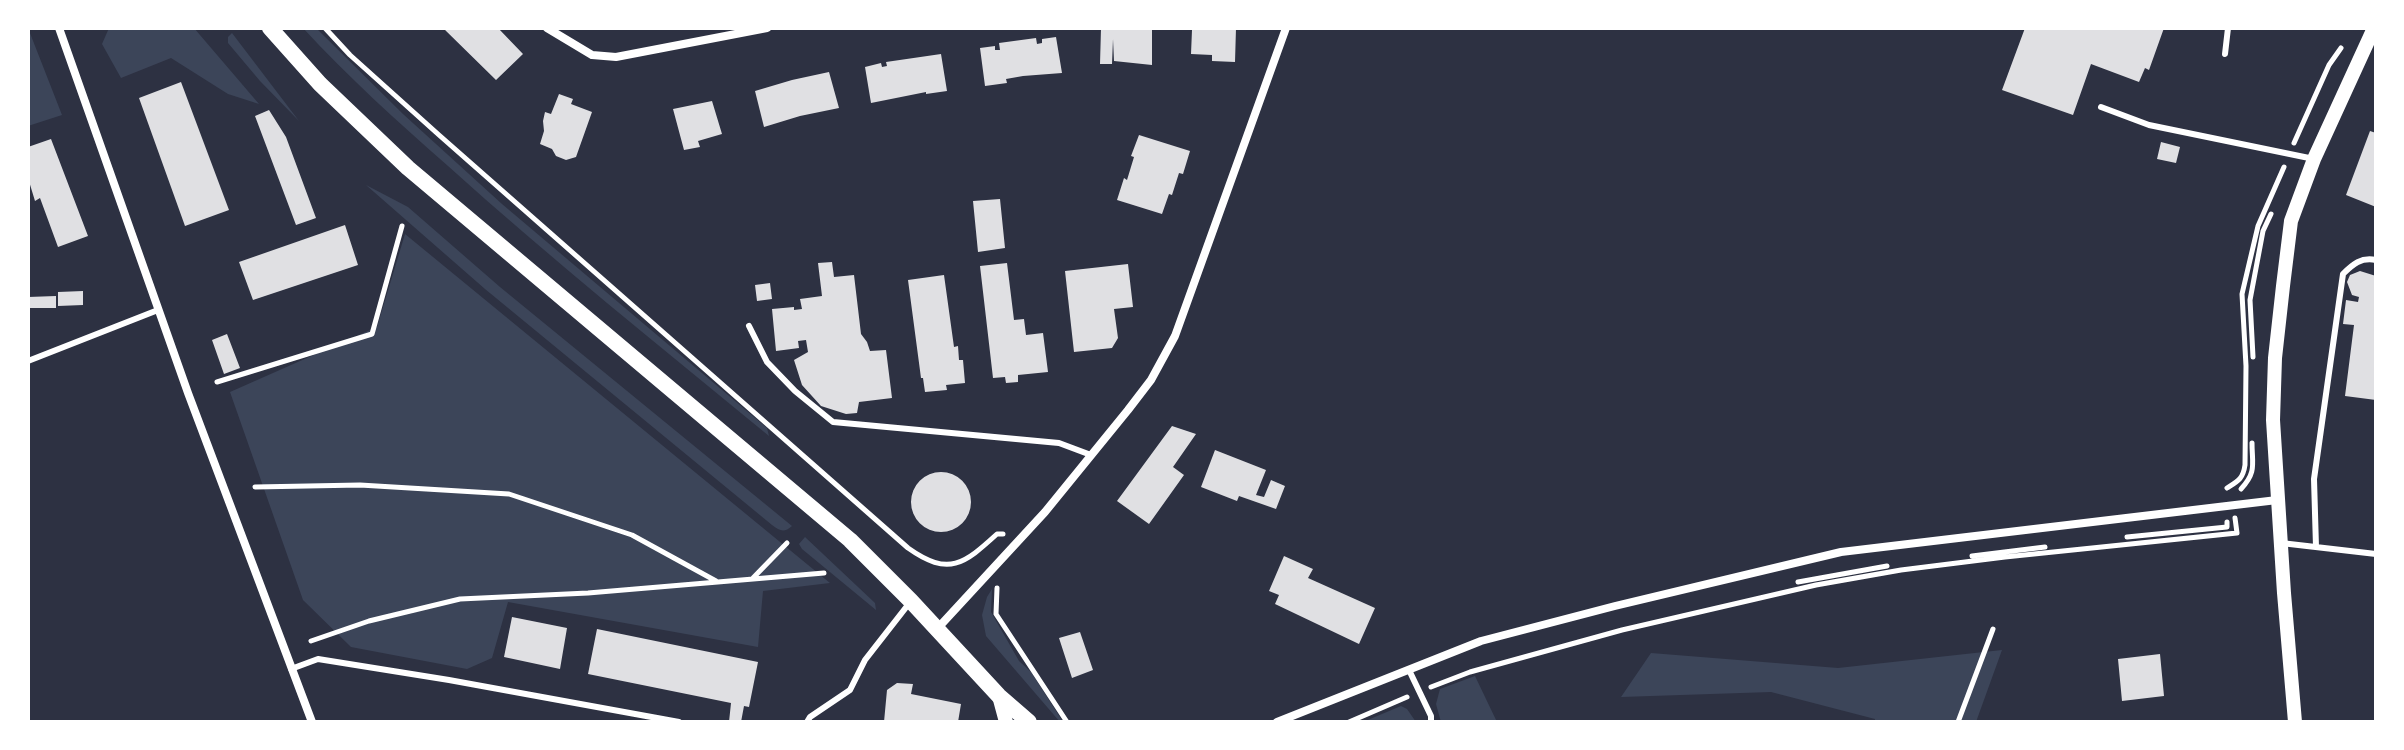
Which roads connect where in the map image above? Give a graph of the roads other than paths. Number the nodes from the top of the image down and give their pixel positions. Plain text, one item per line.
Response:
1 (59, 28) edge
2 (270, 28) edge
3 (547, 28) edge
4 (767, 28) edge
5 (1286, 28) edge
6 (2228, 28) edge
7 (2374, 28) edge
8 (2225, 54) dead end
9 (2101, 107) dead end
10 (2314, 159) junction
11 (2376, 260) edge
12 (158, 310) junction
13 (749, 326) dead end
14 (28, 361) edge
15 (1091, 455) junction
16 (2277, 500) junction
17 (2281, 543) junction
18 (2316, 547) junction
19 (2376, 554) edge
20 (911, 601) junction
21 (936, 629) junction
22 (291, 669) junction
23 (1409, 670) junction
24 (999, 696) junction
25 (1305, 712) junction
26 (312, 722) edge
27 (679, 722) edge
28 (807, 722) edge
29 (1006, 722) edge
30 (1018, 722) edge
31 (1029, 722) edge
32 (1277, 722) edge
33 (1290, 722) edge
34 (1431, 722) edge
35 (2295, 722) edge

1 - 12 street
2 - 20 main road
3 - 4 street
5 - 15 street
6 - 8 lane
7 - 10 street
9 - 10 lane
10 - 16 street
11 - 18 lane
12 - 14 lane
12 - 22 street
13 - 15 lane
15 - 21 street
16 - 17 street
16 - 23 street
17 - 18 lane
17 - 35 street
18 - 19 lane
20 - 21 main road
20 - 28 lane
21 - 24 main road
22 - 26 street
22 - 27 lane
23 - 25 street
23 - 34 lane
24 - 29 street
24 - 30 main road
24 - 31 main road
25 - 32 street
25 - 33 street

